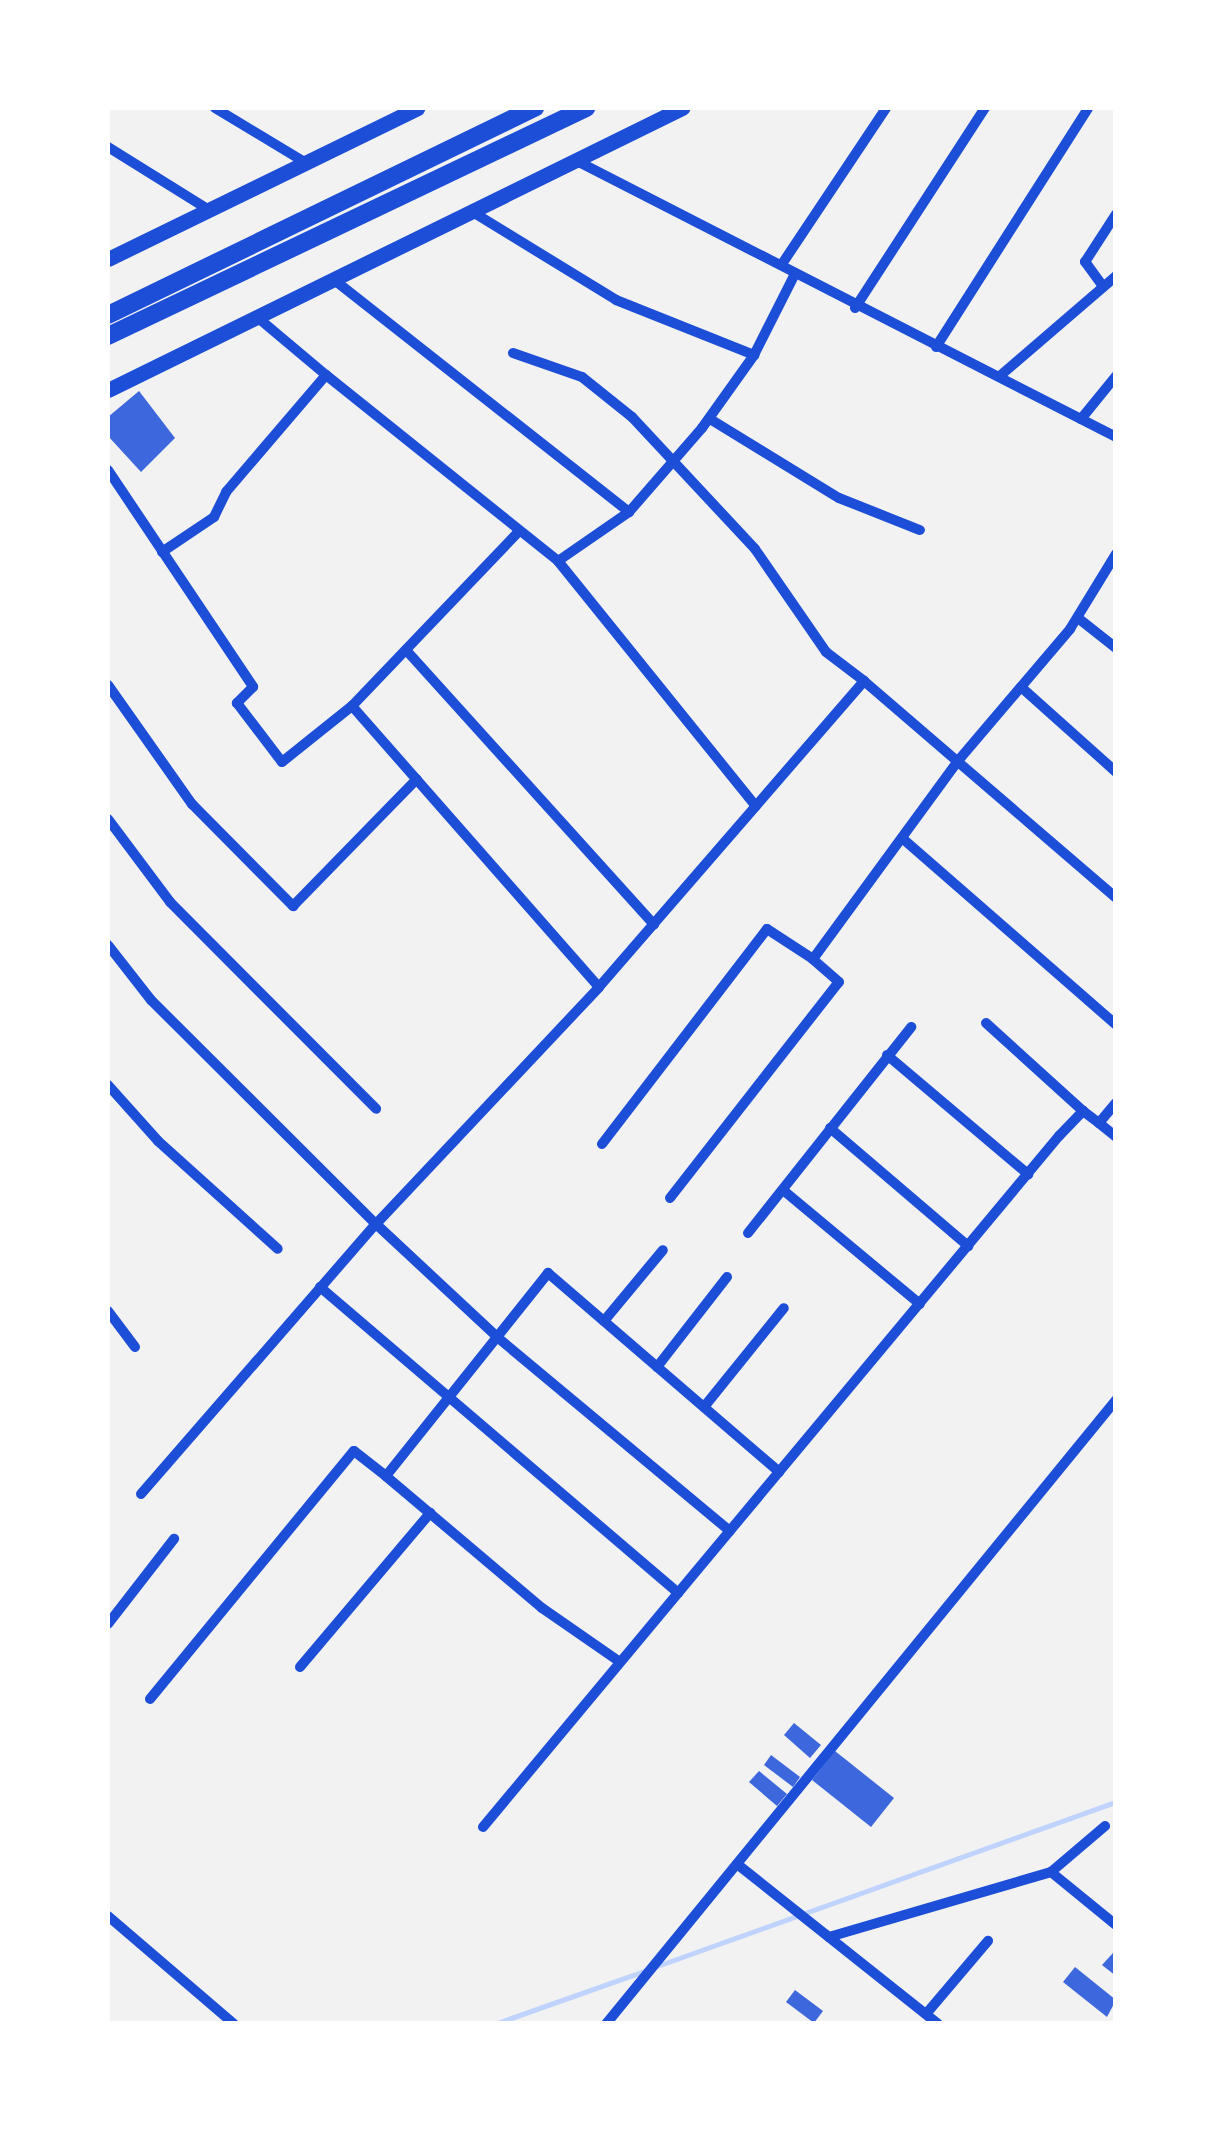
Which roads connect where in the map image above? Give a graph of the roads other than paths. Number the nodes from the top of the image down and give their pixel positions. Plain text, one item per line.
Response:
1 (216, 108) edge
2 (417, 108) edge
3 (534, 108) edge
4 (586, 108) edge
5 (682, 108) edge
6 (886, 108) edge
7 (986, 108) edge
8 (1088, 108) edge
9 (108, 147) edge
10 (574, 159) junction
11 (306, 163) junction
12 (211, 211) junction
13 (470, 211) junction
14 (1116, 214) edge
15 (108, 258) edge
16 (782, 264) junction
17 (795, 274) junction
18 (1116, 276) edge
19 (333, 279) junction
20 (1102, 285) junction
21 (855, 308) junction
22 (108, 315) edge
23 (257, 317) junction
24 (108, 336) edge
25 (936, 347) junction
26 (513, 353) dead end
27 (754, 355) junction
28 (326, 375) junction
29 (1001, 376) junction
30 (1116, 376) edge
31 (108, 390) edge
32 (710, 419) junction
33 (1081, 419) junction
34 (1116, 437) edge
35 (675, 459) junction
36 (108, 470) edge
37 (629, 512) junction
38 (920, 530) dead end
39 (519, 531) junction
40 (162, 552) junction
41 (1116, 554) edge
42 (558, 561) junction
43 (1078, 618) junction
44 (1116, 648) edge
45 (406, 650) junction
46 (864, 681) junction
47 (108, 685) edge
48 (1020, 688) junction
49 (352, 706) junction
50 (958, 762) junction
51 (1116, 772) edge
52 (416, 779) junction
53 (756, 806) junction
54 (108, 819) edge
55 (902, 838) junction
56 (1116, 898) edge
57 (654, 924) junction
58 (108, 945) edge
59 (813, 960) junction
60 (599, 987) junction
61 (986, 1023) dead end
62 (1116, 1025) edge
63 (911, 1027) dead end
64 (887, 1055) junction
65 (108, 1085) edge
66 (1116, 1104) edge
67 (376, 1109) dead end
68 (1084, 1111) junction
69 (1099, 1123) junction
70 (830, 1128) junction
71 (1116, 1137) edge
72 (602, 1144) dead end
73 (1028, 1174) junction
74 (783, 1190) junction
75 (670, 1198) dead end
76 (376, 1224) junction
77 (748, 1232) dead end
78 (968, 1246) junction
79 (278, 1249) dead end
80 (663, 1250) dead end
81 (727, 1276) dead end
82 (320, 1286) junction
83 (920, 1304) junction
84 (784, 1308) dead end
85 (108, 1311) edge
86 (604, 1321) junction
87 (497, 1337) junction
88 (135, 1347) dead end
89 (657, 1367) junction
90 (448, 1399) junction
91 (1116, 1400) edge
92 (704, 1407) junction
93 (779, 1472) junction
94 (386, 1476) junction
95 (141, 1494) dead end
96 (430, 1514) junction
97 (730, 1531) junction
98 (174, 1539) dead end
99 (678, 1594) junction
100 (108, 1624) edge
101 (620, 1662) junction
102 (300, 1666) dead end
103 (150, 1700) dead end
104 (1105, 1826) dead end
105 (483, 1827) dead end
106 (736, 1864) junction
107 (1051, 1872) junction
108 (108, 1916) edge
109 (1116, 1926) edge
110 (829, 1937) junction
111 (988, 1940) dead end
112 (926, 2014) junction
113 (234, 2024) edge
114 (606, 2024) edge
115 (938, 2024) edge

1 - 11 street
2 - 11 main road
3 - 22 highway
4 - 24 highway
5 - 10 main road
6 - 16 street
7 - 21 street
8 - 25 street
9 - 12 street
10 - 13 main road
10 - 16 street
11 - 12 main road
12 - 15 main road
13 - 19 main road
13 - 27 street
14 - 20 street
16 - 17 street
17 - 21 street
17 - 27 street
18 - 20 street
19 - 23 main road
19 - 37 street
20 - 29 street
21 - 25 street
23 - 28 street
23 - 31 main road
25 - 29 street
26 - 35 street
27 - 32 street
28 - 39 street
28 - 40 street
29 - 33 street
30 - 33 street
32 - 35 street
32 - 38 street
33 - 34 street
35 - 37 street
35 - 46 street
36 - 40 street
37 - 42 street
39 - 42 street
39 - 45 street
40 - 49 street
41 - 43 street
42 - 53 street
43 - 44 street
43 - 48 street
45 - 49 street
45 - 57 street
46 - 50 street
46 - 53 street
47 - 52 street
48 - 50 street
48 - 51 street
49 - 52 street
50 - 55 street
50 - 56 street
52 - 60 street
53 - 57 street
54 - 67 street
55 - 59 street
55 - 62 street
57 - 60 street
58 - 76 street
59 - 72 street
59 - 75 street
60 - 76 street
61 - 68 street
63 - 64 street
64 - 70 street
64 - 73 street
65 - 79 street
66 - 69 street
68 - 69 street
68 - 73 street
69 - 71 street
70 - 74 street
70 - 78 street
73 - 78 street
74 - 77 street
74 - 83 street
76 - 82 street
76 - 87 street
78 - 83 street
80 - 86 street
81 - 89 street
82 - 90 street
82 - 95 street
83 - 93 street
84 - 92 street
85 - 88 street
86 - 87 street
86 - 89 street
87 - 90 street
87 - 97 street
89 - 92 street
90 - 94 street
90 - 99 street
91 - 106 street
92 - 93 street
93 - 97 street
94 - 96 street
94 - 103 street
96 - 101 street
96 - 102 street
97 - 99 street
98 - 100 street
99 - 101 street
101 - 105 street
104 - 107 street
106 - 110 street
106 - 114 street
107 - 109 street
107 - 110 street
108 - 113 street
110 - 112 street
111 - 112 street
112 - 115 street

